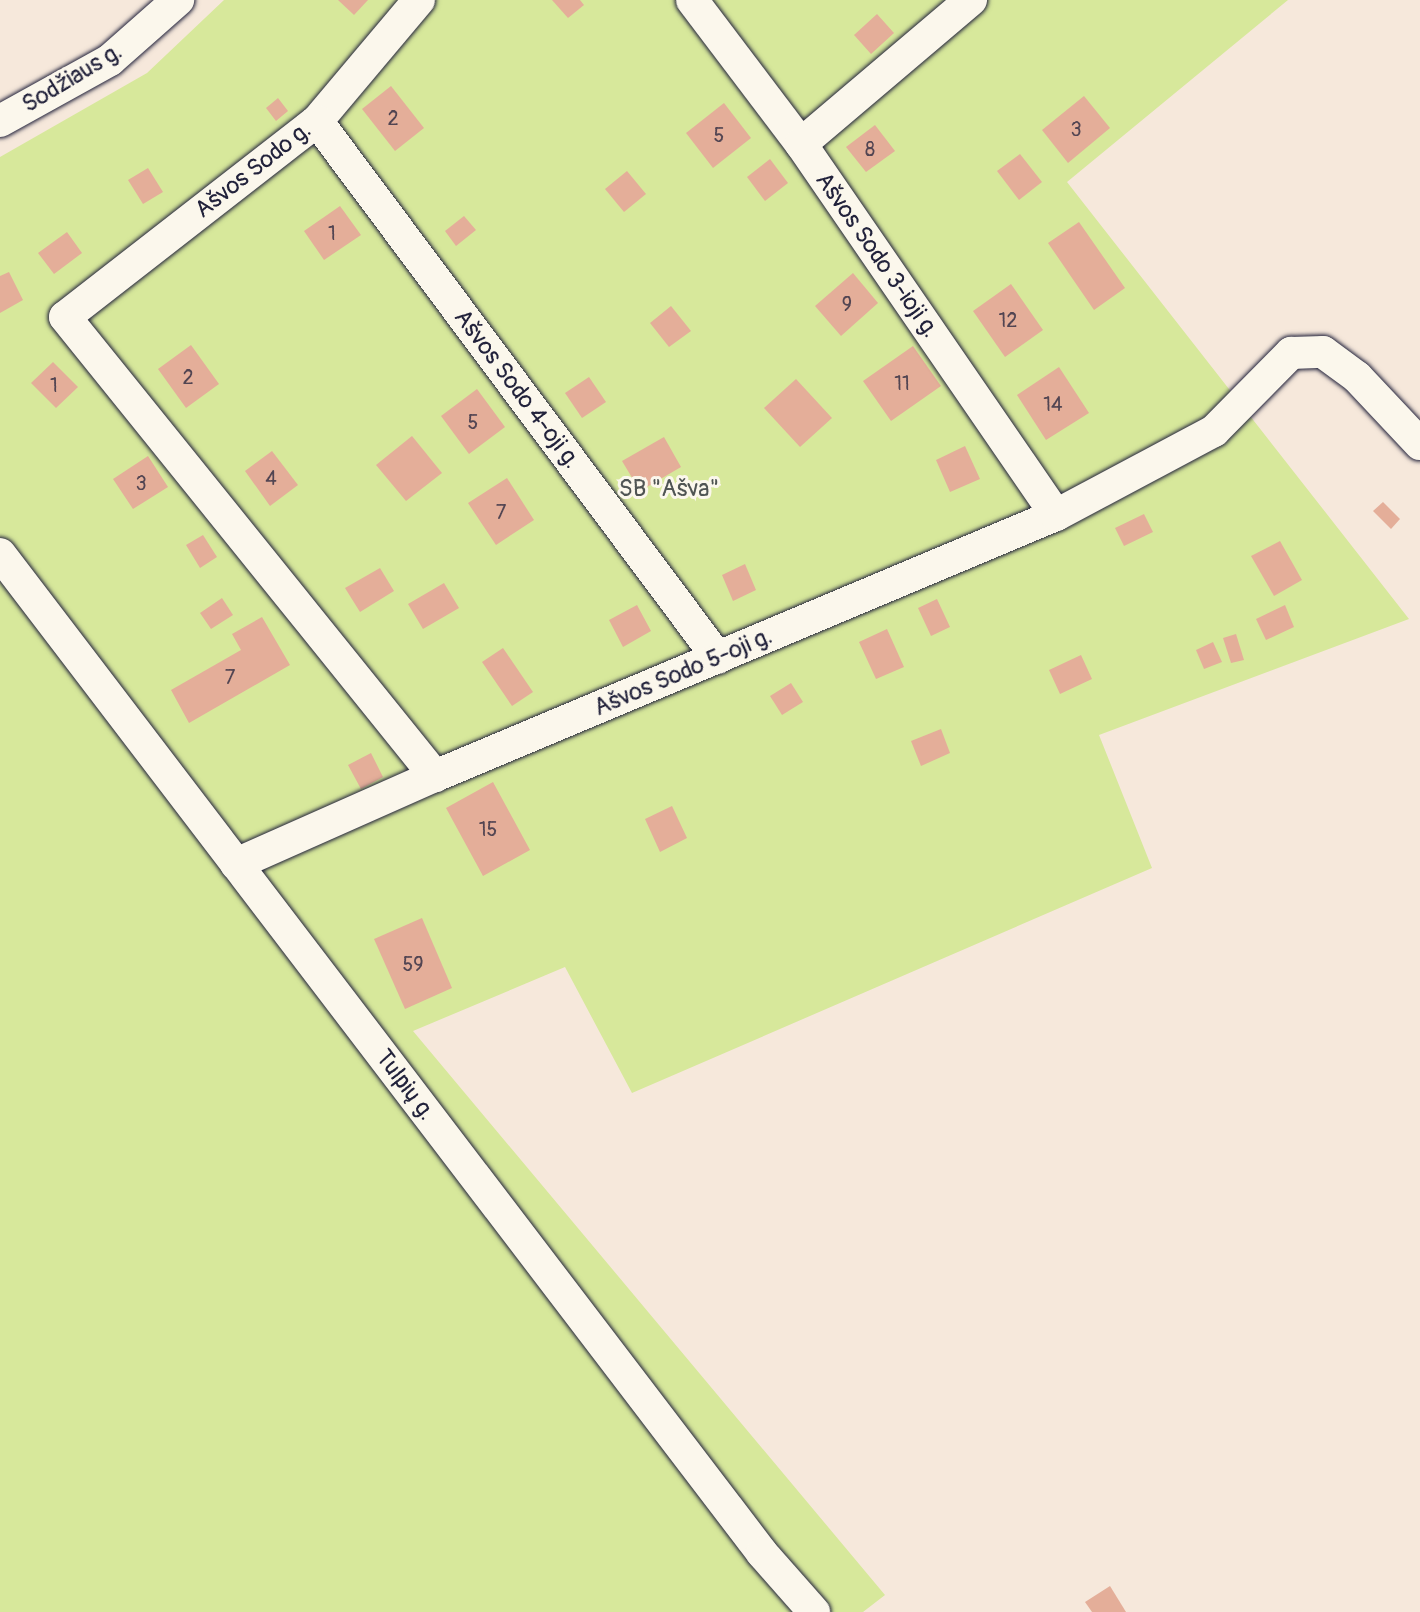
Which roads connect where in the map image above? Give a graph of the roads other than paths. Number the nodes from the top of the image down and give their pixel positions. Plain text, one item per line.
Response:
1 (178, 0) edge
2 (419, 0) edge
3 (692, 0) edge
4 (971, 0) edge
5 (0, 121) edge
6 (317, 121) junction
7 (801, 144) junction
8 (1420, 444) edge
9 (1056, 515) junction
10 (0, 554) edge
11 (718, 658) junction
12 (435, 776) junction
13 (236, 864) junction
14 (814, 1612) edge

1 - 5 street, Sodžiaus g.
2 - 6 street, Ašvos Sodo g.
3 - 7 street, Ašvos Sodo 3-ioji g.
4 - 7 street
6 - 11 street, Ašvos Sodo 4-oji g.
6 - 12 street, Ašvos Sodo g.
7 - 9 street, Ašvos Sodo 3-ioji g.
8 - 9 street, Ašvos Sodo 5-oji g.
9 - 11 street, Ašvos Sodo 5-oji g.
10 - 13 street, Tulpių g.
11 - 12 street, Ašvos Sodo 5-oji g.
12 - 13 street, Ašvos Sodo 5-oji g.
13 - 14 street, Tulpių g.

